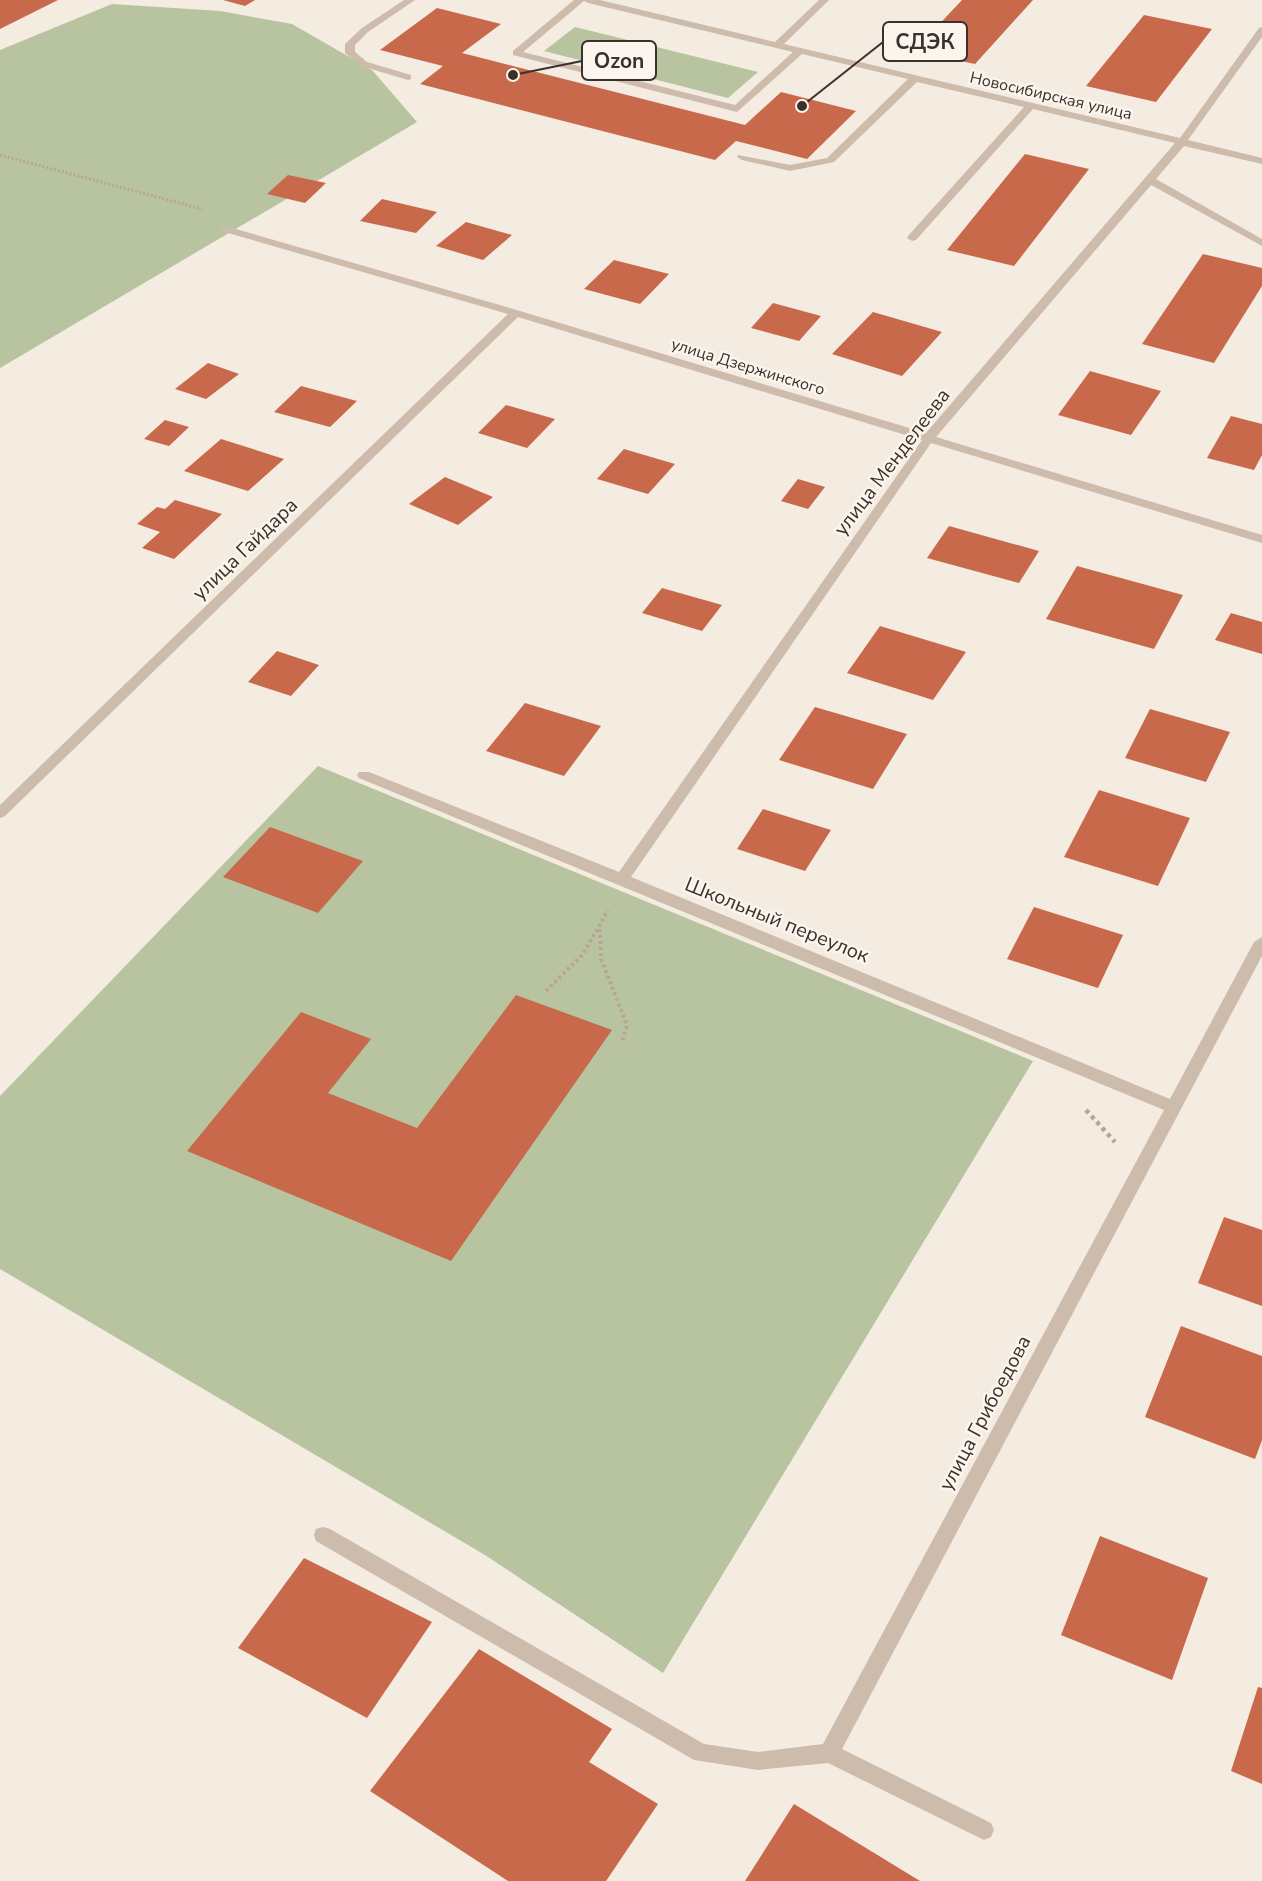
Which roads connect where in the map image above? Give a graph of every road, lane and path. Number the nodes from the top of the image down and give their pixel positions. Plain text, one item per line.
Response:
1 (410, 0) edge
2 (580, 0) edge
3 (588, 0) edge
4 (824, 0) edge
5 (1262, 30) edge
6 (777, 45) junction
7 (800, 51) junction
8 (408, 77) dead end
9 (915, 78) junction
10 (1030, 106) junction
11 (1182, 142) junction
12 (742, 157) dead end
13 (1262, 161) edge
14 (1149, 180) junction
15 (225, 229) dead end
16 (912, 238) dead end
17 (1262, 243) edge
18 (516, 313) junction
19 (928, 439) junction
20 (1262, 539) edge
21 (364, 775) dead end
22 (0, 813) edge
23 (622, 879) junction
24 (600, 929) junction
25 (1262, 942) edge
26 (546, 990) dead end
27 (622, 1042) dead end
28 (1173, 1107) junction
29 (323, 1535) dead end
30 (830, 1753) junction
31 (984, 1830) dead end

1 - 8 street
2 - 7 street
3 - 6 street, Новосибирская улица
4 - 6 street
5 - 11 street, улица Менделеева
6 - 7 street, Новосибирская улица
7 - 9 street, Новосибирская улица
9 - 10 street, Новосибирская улица
9 - 12 street
10 - 11 street, Новосибирская улица
10 - 16 street
11 - 13 street, Новосибирская улица
11 - 14 street, улица Менделеева
14 - 17 street
14 - 19 street, улица Менделеева
15 - 18 street, улица Дзержинского
18 - 19 street, улица Дзержинского
18 - 22 street, улица Гайдара
19 - 20 street, улица Дзержинского
19 - 23 street, улица Менделеева
21 - 23 street, Школьный переулок
23 - 24 path
23 - 28 street, Школьный переулок
24 - 26 path
24 - 27 path
25 - 28 street, улица Грибоедова
28 - 30 street, улица Грибоедова
29 - 30 street
30 - 31 street

